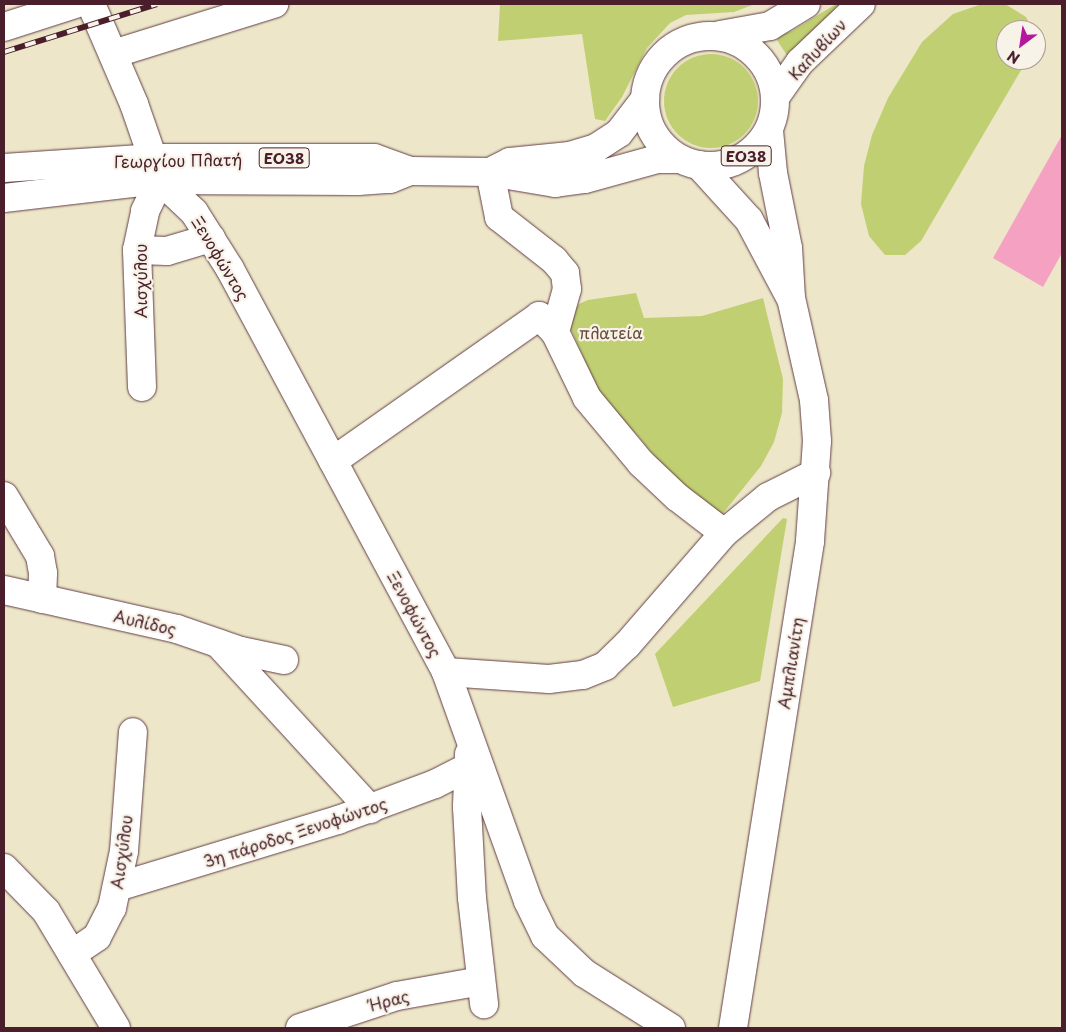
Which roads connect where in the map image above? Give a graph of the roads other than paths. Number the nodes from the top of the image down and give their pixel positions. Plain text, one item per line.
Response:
1 (74, 4) edge
2 (90, 4) edge
3 (274, 4) edge
4 (806, 4) edge
5 (861, 4) edge
6 (4, 27) edge
7 (713, 36) junction
8 (113, 54) junction
9 (776, 96) junction
10 (645, 99) junction
11 (769, 130) junction
12 (689, 162) junction
13 (4, 168) edge
14 (158, 169) junction
15 (490, 172) junction
16 (4, 198) edge
17 (211, 238) junction
18 (137, 250) junction
19 (791, 298) junction
20 (555, 332) junction
21 (142, 387) dead end
22 (333, 461) junction
23 (816, 473) junction
24 (4, 496) edge
25 (724, 533) junction
26 (4, 590) edge
27 (42, 599) junction
28 (216, 642) junction
29 (284, 660) dead end
30 (446, 672) junction
31 (468, 727) junction
32 (133, 732) dead end
33 (469, 767) junction
34 (370, 809) junction
35 (4, 868) edge
36 (117, 887) junction
37 (72, 954) junction
38 (116, 1028) edge
39 (300, 1028) edge
40 (671, 1028) edge
41 (733, 1028) edge

1 - 6 street
2 - 8 street
3 - 8 street
4 - 7 street, ΕΟ38
5 - 9 street, Καλυβίων / ΕΟ38
7 - 9 street, ΕΟ38
7 - 10 street, ΕΟ38
8 - 14 street
9 - 11 street, ΕΟ38
10 - 12 street, ΕΟ38
10 - 15 street, Γεωργίου Πλατή / ΕΟ38
11 - 12 street, ΕΟ38
11 - 19 street, Αμπλιανίτη
12 - 15 street, Γεωργίου Πλατή / ΕΟ38
12 - 19 street, Αμπλιανίτη
13 - 14 street, Γεωργίου Πλατή / ΕΟ38
14 - 15 street, Γεωργίου Πλατή / ΕΟ38
14 - 16 street, Γεωργίου Πλατή / ΕΟ38
14 - 17 street, Ξενοφώντος
14 - 18 street, Αισχύλου
15 - 20 street
17 - 18 street
17 - 22 street, Ξενοφώντος
18 - 21 street, Αισχύλου
19 - 23 street, Αμπλιανίτη
20 - 22 street
20 - 25 street
22 - 30 street, Ξενοφώντος
23 - 25 street
23 - 41 street, Αμπλιανίτη
24 - 27 street
25 - 30 street
26 - 27 street, Αυλίδος
27 - 28 street, Αυλίδος
28 - 29 street, Αυλίδος
28 - 34 street
30 - 31 street, Ξενοφώντος
31 - 33 street
31 - 40 street, Ξενοφώντος
32 - 36 street, Αισχύλου
33 - 34 street, 3η πάροδος Ξενοφώντος
33 - 39 street, Ήρας
34 - 36 street, 3η πάροδος Ξενοφώντος
35 - 37 street
36 - 37 street, Αισχύλου
37 - 38 street

